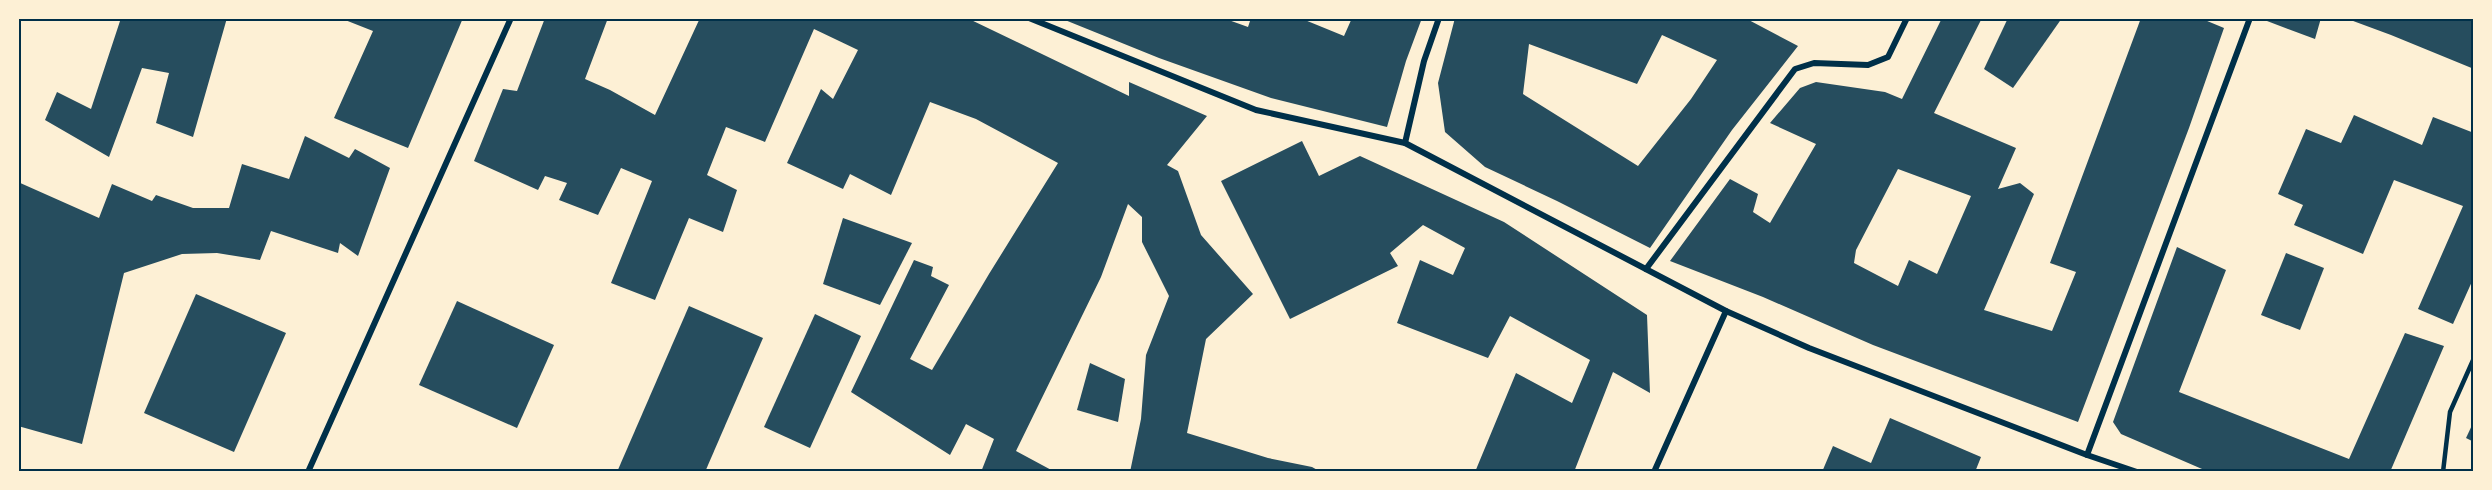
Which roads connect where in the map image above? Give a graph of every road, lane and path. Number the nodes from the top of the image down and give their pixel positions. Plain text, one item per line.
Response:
1 (511, 18) edge
2 (1029, 18) edge
3 (1439, 18) edge
4 (1907, 18) edge
5 (2250, 18) edge
6 (1405, 143) junction
7 (1646, 269) junction
8 (1726, 311) junction
9 (2474, 358) edge
10 (2087, 455) junction
11 (308, 472) edge
12 (1654, 472) edge
13 (2137, 472) edge
14 (2443, 472) edge

1 - 11 street
2 - 6 street
3 - 6 street
4 - 7 street
5 - 10 street
6 - 7 street
7 - 8 street
8 - 10 street
8 - 12 street
9 - 14 lane
10 - 13 street

